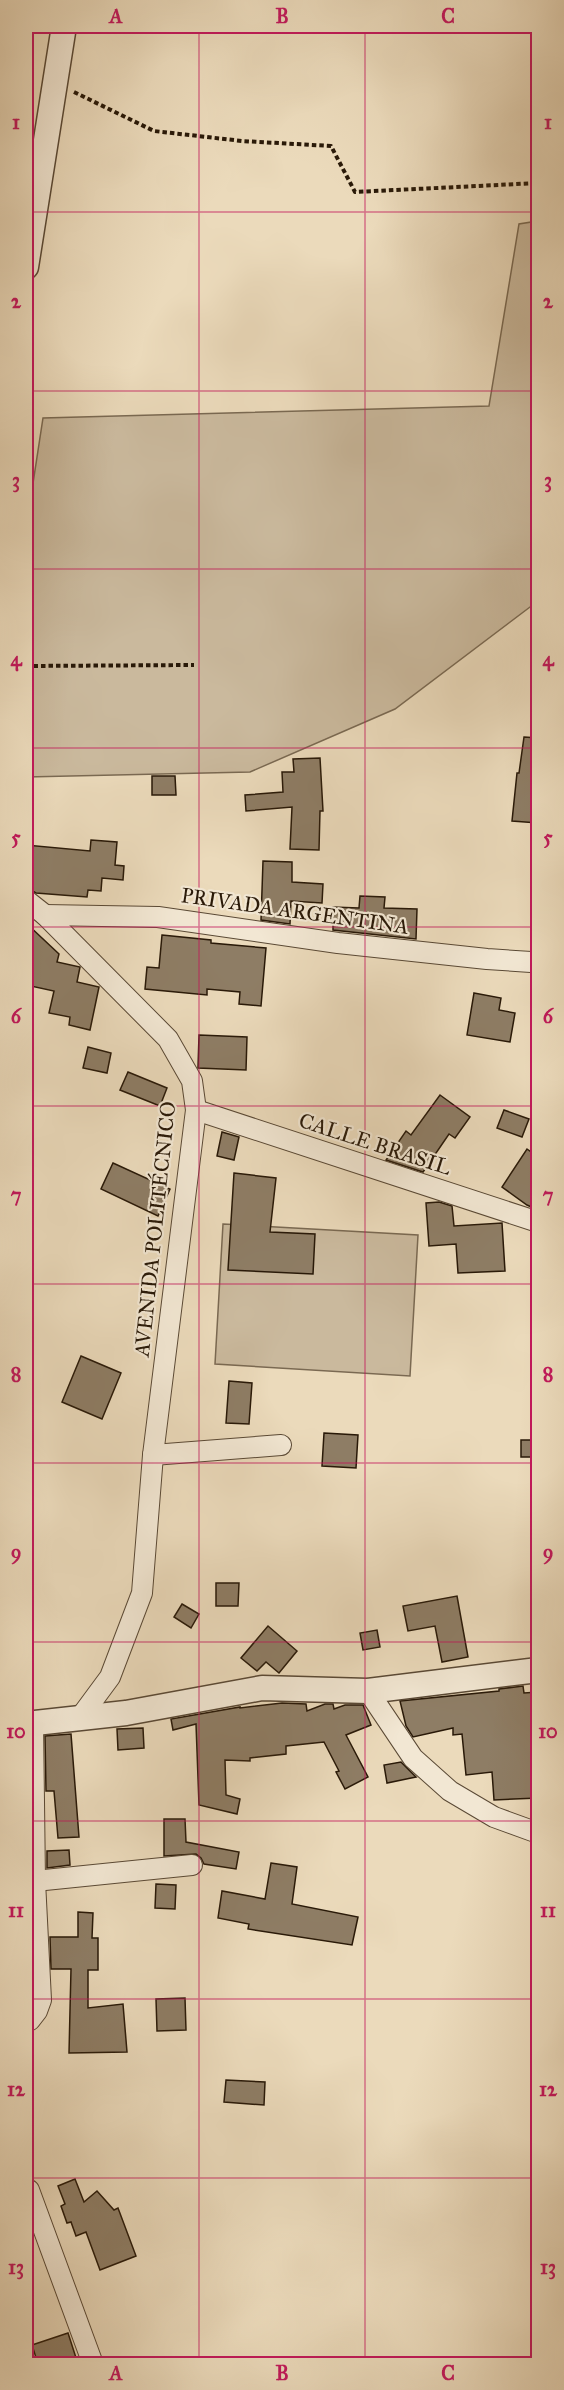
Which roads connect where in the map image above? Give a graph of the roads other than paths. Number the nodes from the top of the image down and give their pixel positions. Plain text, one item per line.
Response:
1 (64, 26) edge
2 (26, 267) edge
3 (26, 900) edge
4 (45, 915) junction
5 (538, 960) edge
6 (196, 1110) junction
7 (538, 1222) edge
8 (281, 1445) dead end
9 (153, 1455) junction
10 (538, 1670) edge
11 (368, 1691) junction
12 (79, 1719) junction
13 (29, 1724) edge
14 (538, 1833) edge
15 (192, 1865) dead end
16 (35, 1881) junction
17 (26, 2020) edge
18 (26, 2193) edge
19 (93, 2364) edge

1 - 2 street
3 - 4 street, AVENIDA POLITÉCNICO
4 - 5 street, PRIVADA ARGENTINA
4 - 6 street, AVENIDA POLITÉCNICO
6 - 7 street, CALLE BRASIL
6 - 9 street, AVENIDA POLITÉCNICO
8 - 9 street
9 - 12 street, AVENIDA POLITÉCNICO
10 - 11 street
11 - 12 street
11 - 14 street
12 - 13 street
13 - 16 street
15 - 16 street
16 - 17 street
18 - 19 street

